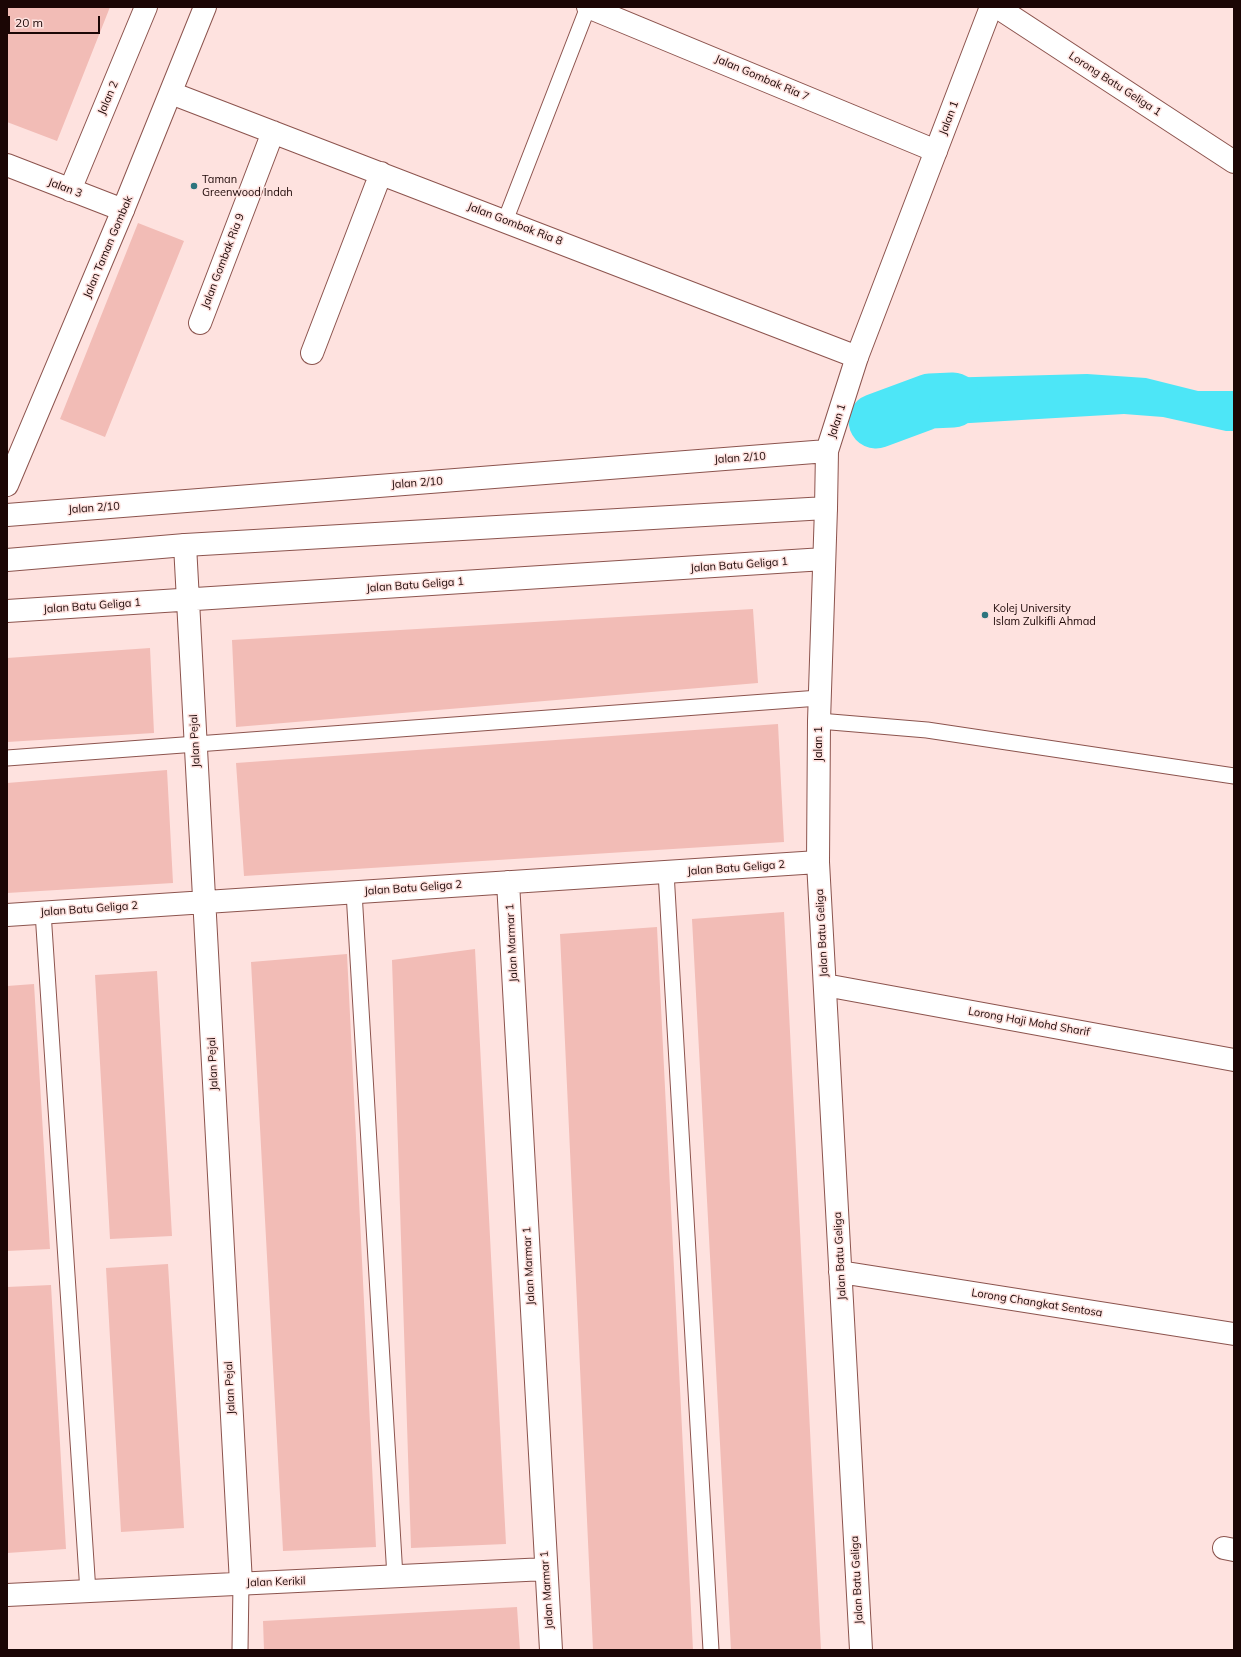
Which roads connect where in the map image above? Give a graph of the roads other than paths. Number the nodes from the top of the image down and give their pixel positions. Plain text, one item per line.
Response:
1 (146, 7) edge
2 (205, 7) edge
3 (588, 7) edge
4 (991, 7) edge
5 (997, 7) edge
6 (618, 12) edge
7 (171, 93) junction
8 (273, 132) junction
9 (936, 151) junction
10 (1234, 162) edge
11 (7, 165) edge
12 (381, 173) junction
13 (70, 190) junction
14 (123, 210) junction
15 (505, 220) junction
16 (200, 323) dead end
17 (312, 353) dead end
18 (857, 357) junction
19 (828, 451) junction
20 (7, 485) edge
21 (826, 508) junction
22 (7, 515) edge
23 (185, 545) junction
24 (7, 560) edge
25 (824, 560) junction
26 (188, 599) junction
27 (7, 611) edge
28 (820, 698) junction
29 (819, 721) junction
30 (196, 745) junction
31 (7, 758) edge
32 (1234, 776) edge
33 (818, 862) junction
34 (666, 872) junction
35 (508, 882) junction
36 (354, 892) junction
37 (204, 902) junction
38 (43, 912) junction
39 (7, 915) edge
40 (825, 985) junction
41 (1234, 1060) edge
42 (840, 1272) junction
43 (1234, 1334) edge
44 (546, 1569) junction
45 (395, 1577) junction
46 (241, 1583) junction
47 (88, 1592) junction
48 (7, 1595) edge
49 (240, 1650) edge
50 (552, 1650) edge
51 (711, 1650) edge
52 (861, 1650) edge

1 - 13 street, Jalan 2
2 - 7 street, Jalan Taman Gombak
3 - 6 street, Jalan Gombak Ria 7
3 - 15 lane
4 - 9 street, Jalan 1
5 - 10 street, Lorong Batu Geliga 1
6 - 9 street, Jalan Gombak Ria 7
7 - 8 street, Jalan Gombak Ria 8
7 - 14 street, Jalan Taman Gombak
8 - 12 street, Jalan Gombak Ria 8
8 - 16 street, Jalan Gombak Ria 9
9 - 18 street, Jalan 1
11 - 13 street, Jalan 3
12 - 15 street, Jalan Gombak Ria 8
12 - 17 street
13 - 14 street, Jalan 3
14 - 20 street, Jalan Taman Gombak
15 - 18 street, Jalan Gombak Ria 8
18 - 19 street, Jalan 1
19 - 21 street, Jalan 1
19 - 22 street, Jalan 2/10
21 - 23 street
21 - 25 street, Jalan 1
23 - 24 street
23 - 26 street, Jalan Pejal
25 - 26 street, Jalan Batu Geliga 1
25 - 28 street, Jalan 1
26 - 27 street, Jalan Batu Geliga 1
26 - 30 street, Jalan Pejal
28 - 29 street, Jalan 1
28 - 30 lane
29 - 32 lane
29 - 33 street, Jalan 1
30 - 31 lane
30 - 37 street, Jalan Pejal
33 - 34 street, Jalan Batu Geliga 2
33 - 40 street, Jalan Batu Geliga
34 - 35 street, Jalan Batu Geliga 2
34 - 51 lane
35 - 36 street, Jalan Batu Geliga 2
35 - 44 street, Jalan Marmar 1
36 - 37 street, Jalan Batu Geliga 2
36 - 45 lane
37 - 38 street, Jalan Batu Geliga 2
37 - 46 street, Jalan Pejal
38 - 39 street, Jalan Batu Geliga 2
38 - 47 lane
40 - 41 street, Lorong Haji Mohd Sharif
40 - 42 street, Jalan Batu Geliga
42 - 43 street, Lorong Changkat Sentosa
42 - 52 street, Jalan Batu Geliga
44 - 45 street, Jalan Kerikil
44 - 50 street, Jalan Marmar 1
45 - 46 street, Jalan Kerikil
46 - 47 street, Jalan Kerikil
46 - 49 lane
47 - 48 street, Jalan Kerikil

